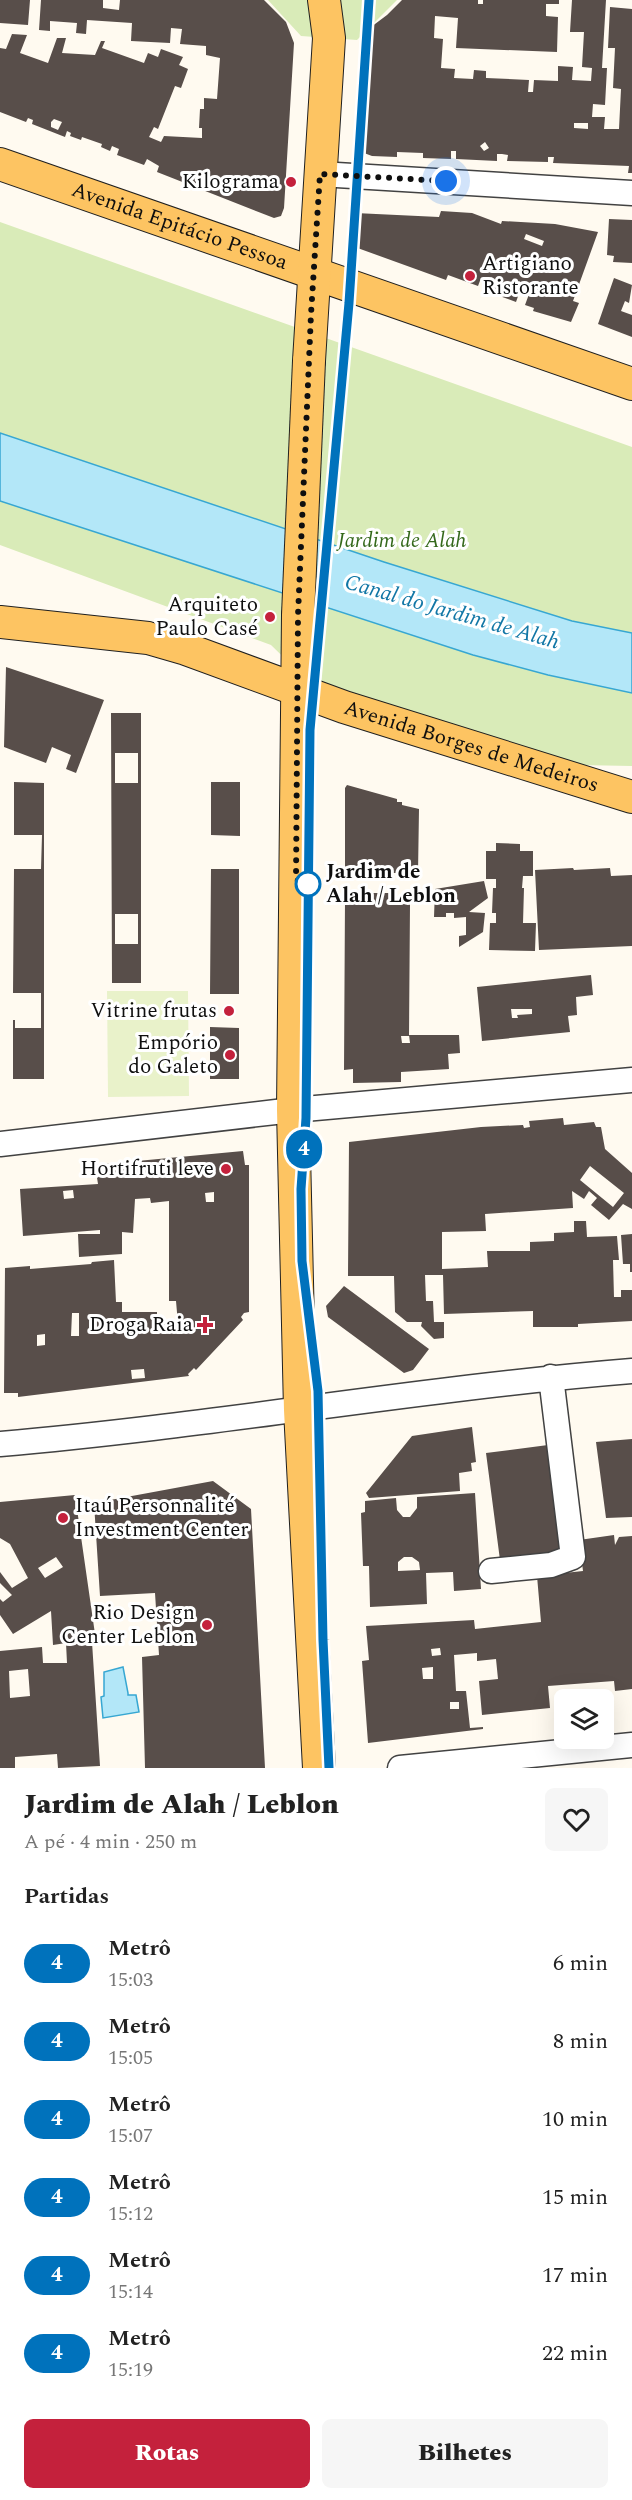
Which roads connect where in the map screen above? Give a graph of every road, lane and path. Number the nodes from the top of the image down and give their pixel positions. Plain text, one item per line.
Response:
1 (324, 0) edge
2 (339, 0) edge
3 (329, 38) junction
4 (0, 164) edge
5 (320, 174) junction
6 (632, 193) edge
7 (314, 273) junction
8 (632, 384) edge
9 (0, 622) edge
10 (298, 692) junction
11 (632, 797) edge
12 (632, 1080) edge
13 (293, 1110) junction
14 (0, 1144) edge
15 (632, 1371) edge
16 (551, 1377) junction
17 (300, 1410) junction
18 (0, 1444) edge
19 (490, 1571) dead end
20 (632, 1745) edge
21 (319, 1768) edge
22 (400, 1768) edge

1 - 3 main road
2 - 3 main road
3 - 5 main road
4 - 7 main road, Avenida Epitácio Pessoa
5 - 6 street
5 - 7 main road
7 - 8 main road, Avenida Epitácio Pessoa
7 - 10 main road, bridge
9 - 10 main road, Avenida Borges de Medeiros
10 - 11 main road, Avenida Borges de Medeiros
10 - 13 main road
12 - 13 street
13 - 14 street
13 - 17 main road
15 - 16 street
16 - 17 street
16 - 19 street
17 - 18 street
17 - 21 main road
20 - 22 street

